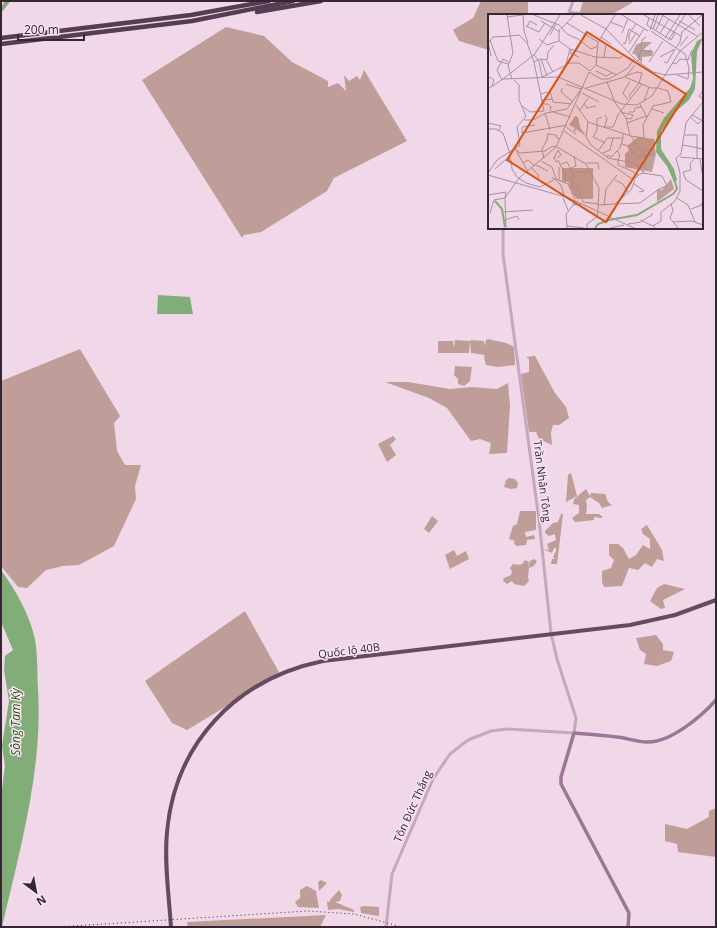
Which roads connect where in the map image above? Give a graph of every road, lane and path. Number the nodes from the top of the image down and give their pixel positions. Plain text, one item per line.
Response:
1 (260, 1) edge
2 (269, 1) edge
3 (293, 1) edge
4 (321, 1) edge
5 (573, 1) edge
6 (229, 9) junction
7 (568, 14) edge
8 (192, 21) junction
9 (4, 38) edge
10 (1, 44) edge
11 (503, 229) edge
12 (716, 600) edge
13 (551, 633) junction
14 (716, 700) edge
15 (574, 733) junction
16 (171, 927) edge
17 (386, 927) edge
18 (628, 927) edge

1 - 6 highway
2 - 6 highway
3 - 8 highway
4 - 8 highway
5 - 7 street
6 - 9 highway
8 - 10 highway
11 - 13 street, Trần Nhân Tông
12 - 13 highway, Quốc lộ 40B
13 - 15 street, Trần Nhân Tông
13 - 16 highway, Quốc lộ 40B
14 - 15 main road
15 - 17 street, Tôn Đức Thắng
15 - 18 main road

